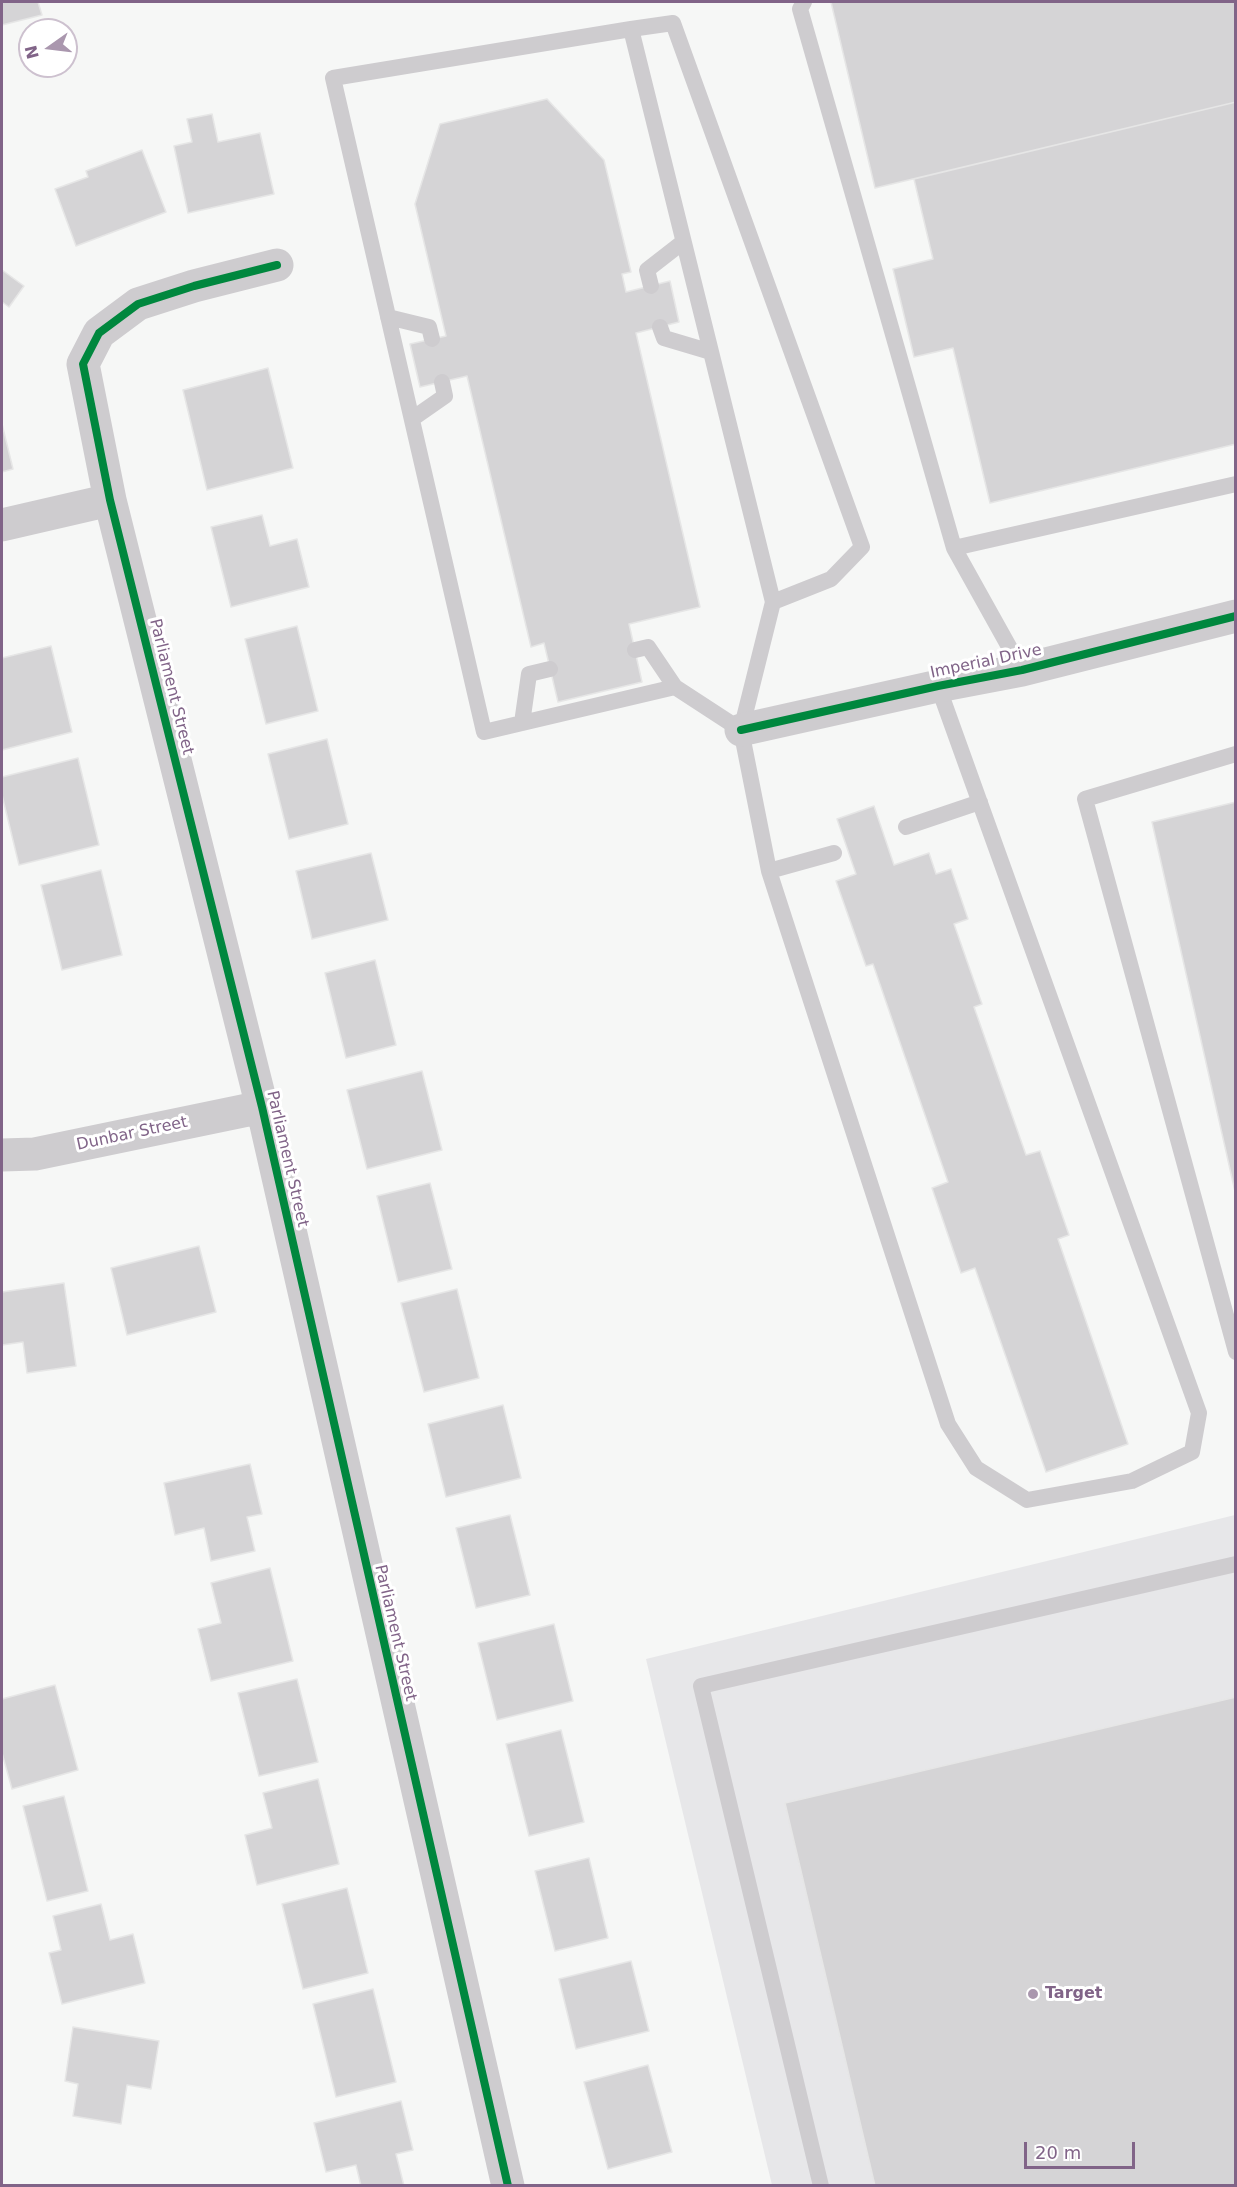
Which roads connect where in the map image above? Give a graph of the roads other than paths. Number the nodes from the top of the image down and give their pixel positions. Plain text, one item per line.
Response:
1 (804, 2) edge
2 (631, 29) junction
3 (683, 242) junction
4 (277, 265) dead end
5 (651, 286) dead end
6 (388, 317) junction
7 (660, 327) dead end
8 (432, 339) dead end
9 (711, 352) junction
10 (442, 382) dead end
11 (412, 419) junction
12 (1236, 484) edge
13 (110, 501) junction
14 (2, 525) edge
15 (954, 548) junction
16 (772, 602) junction
17 (1236, 616) edge
18 (634, 650) dead end
19 (550, 669) dead end
20 (1022, 670) junction
21 (938, 686) junction
22 (675, 687) junction
23 (522, 723) junction
24 (741, 730) junction
25 (1236, 754) edge
26 (980, 802) junction
27 (906, 827) dead end
28 (834, 854) dead end
29 (769, 871) junction
30 (262, 1107) junction
31 (2, 1155) edge
32 (1236, 1352) edge
33 (1236, 1564) edge
34 (508, 2186) edge
35 (821, 2186) edge

1 - 15 lane
2 - 3 lane
2 - 6 lane
2 - 16 lane
3 - 5 lane
3 - 9 lane
4 - 13 street, Parliament Street
6 - 8 lane
6 - 11 lane
7 - 9 lane
9 - 16 lane
10 - 11 lane
11 - 23 lane
12 - 15 lane
13 - 14 street
13 - 30 street, Parliament Street
15 - 20 lane
16 - 24 lane
17 - 20 street, Imperial Drive
18 - 22 lane
19 - 23 lane
20 - 21 street, Imperial Drive
21 - 24 street, Imperial Drive
21 - 26 lane
22 - 23 lane
22 - 24 lane
24 - 29 lane
25 - 32 lane
26 - 27 lane
26 - 29 lane
28 - 29 lane
30 - 31 street, Dunbar Street
30 - 34 street, Parliament Street
33 - 35 lane

